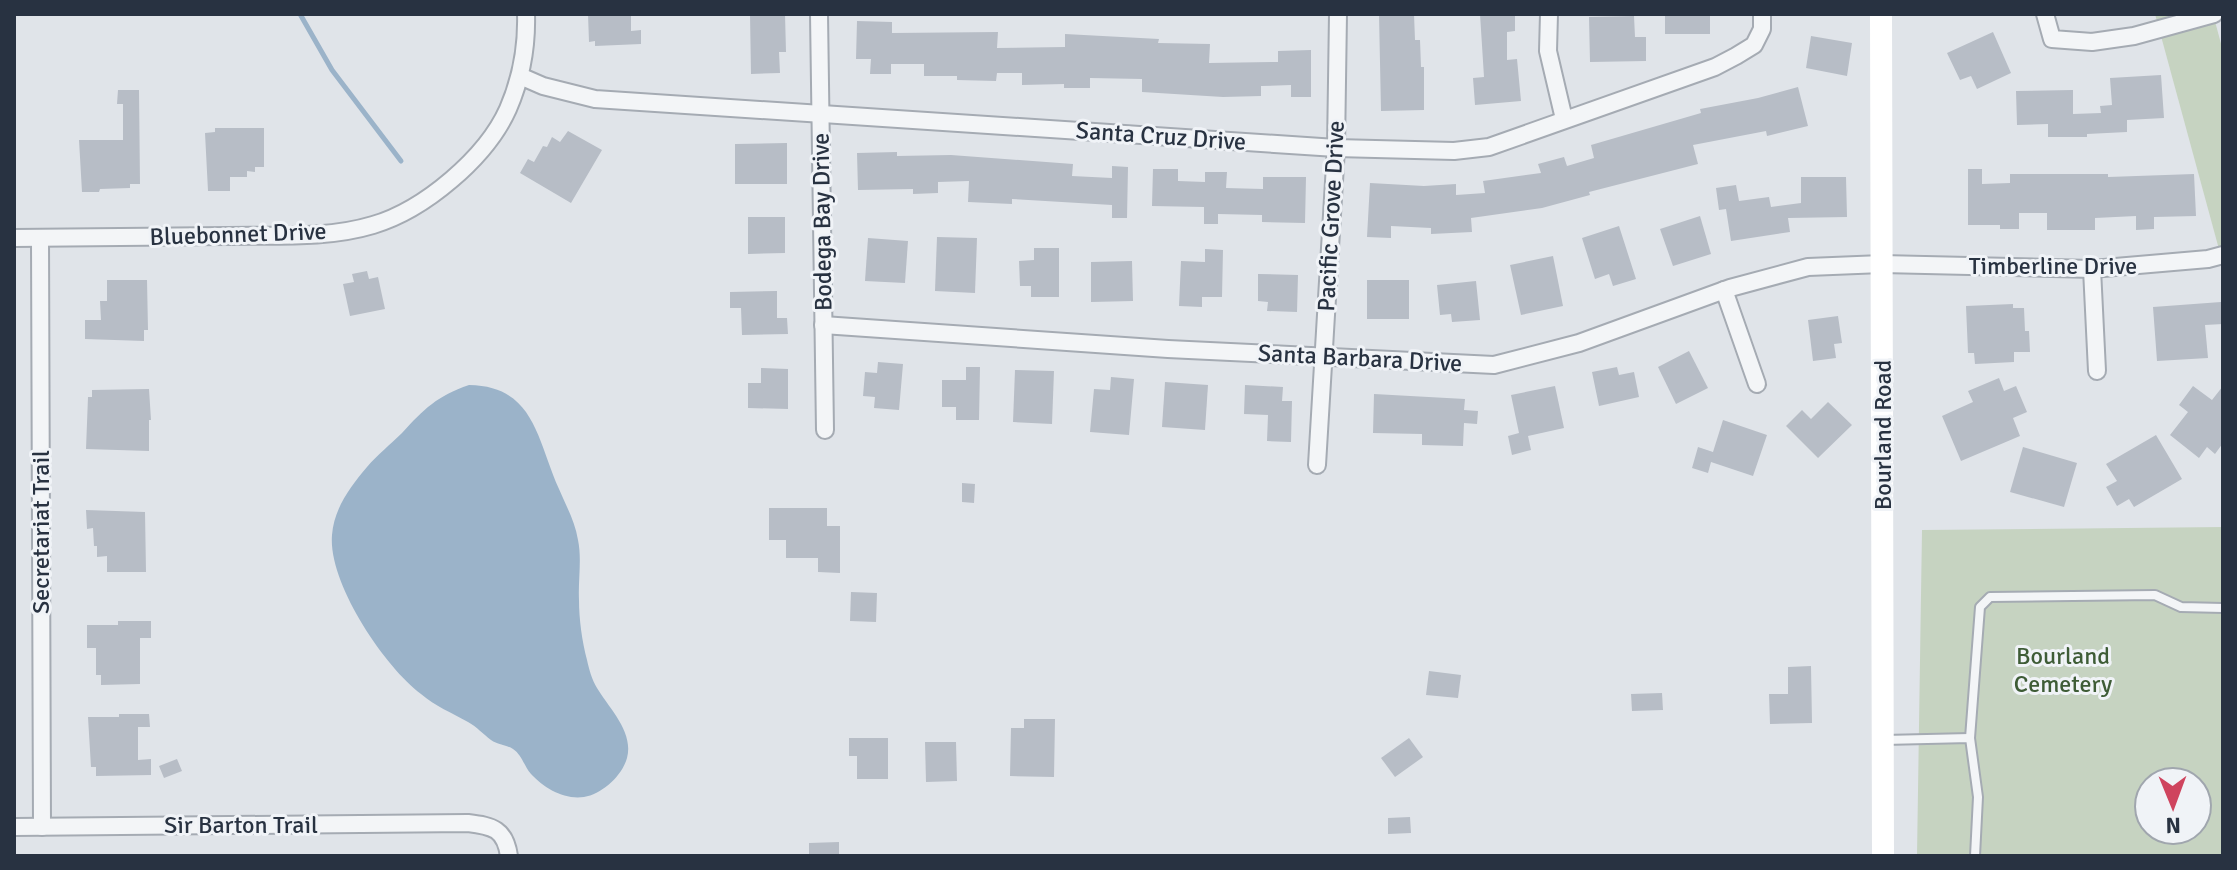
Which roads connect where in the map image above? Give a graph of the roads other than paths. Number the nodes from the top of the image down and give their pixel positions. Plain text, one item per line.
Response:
1 (526, 14) edge
2 (819, 14) edge
3 (1338, 14) edge
4 (1549, 14) edge
5 (1762, 14) edge
6 (1881, 14) edge
7 (2045, 14) edge
8 (2214, 14) edge
9 (520, 76) junction
10 (820, 112) junction
11 (1564, 119) junction
12 (1336, 148) junction
13 (14, 238) edge
14 (40, 238) junction
15 (2223, 255) edge
16 (1882, 264) junction
17 (2092, 269) junction
18 (1724, 290) junction
19 (823, 325) junction
20 (1322, 356) junction
21 (2097, 371) dead end
22 (1757, 384) dead end
23 (825, 430) dead end
24 (1317, 465) dead end
25 (2223, 608) edge
26 (1970, 738) junction
27 (1884, 740) junction
28 (14, 827) edge
29 (42, 827) junction
30 (509, 856) edge
31 (1883, 856) edge
32 (1975, 856) edge

1 - 9 street, Bluebonnet Drive
2 - 10 street, Bodega Bay Drive
3 - 12 street, Pacific Grove Drive
4 - 11 street
5 - 11 street, Santa Cruz Drive
6 - 16 main road, Bourland Road
7 - 8 street
9 - 10 street, Santa Cruz Drive
9 - 14 street, Bluebonnet Drive
10 - 12 street, Santa Cruz Drive
10 - 19 street, Bodega Bay Drive
11 - 12 street, Santa Cruz Drive
12 - 20 street, Pacific Grove Drive
13 - 14 street, Bluebonnet Drive
14 - 29 street, Secretariat Trail
15 - 17 street, Timberline Drive
16 - 17 street, Timberline Drive
16 - 18 street, Santa Barbara Drive
16 - 27 main road, Bourland Road
17 - 21 street
18 - 20 street, Santa Barbara Drive
18 - 22 street
19 - 20 street, Santa Barbara Drive
19 - 23 street, Bodega Bay Drive
20 - 24 street, Pacific Grove Drive
25 - 26 lane
26 - 27 lane
26 - 32 lane
27 - 31 main road, Bourland Road
28 - 29 street, Sir Barton Trail
29 - 30 street, Sir Barton Trail

